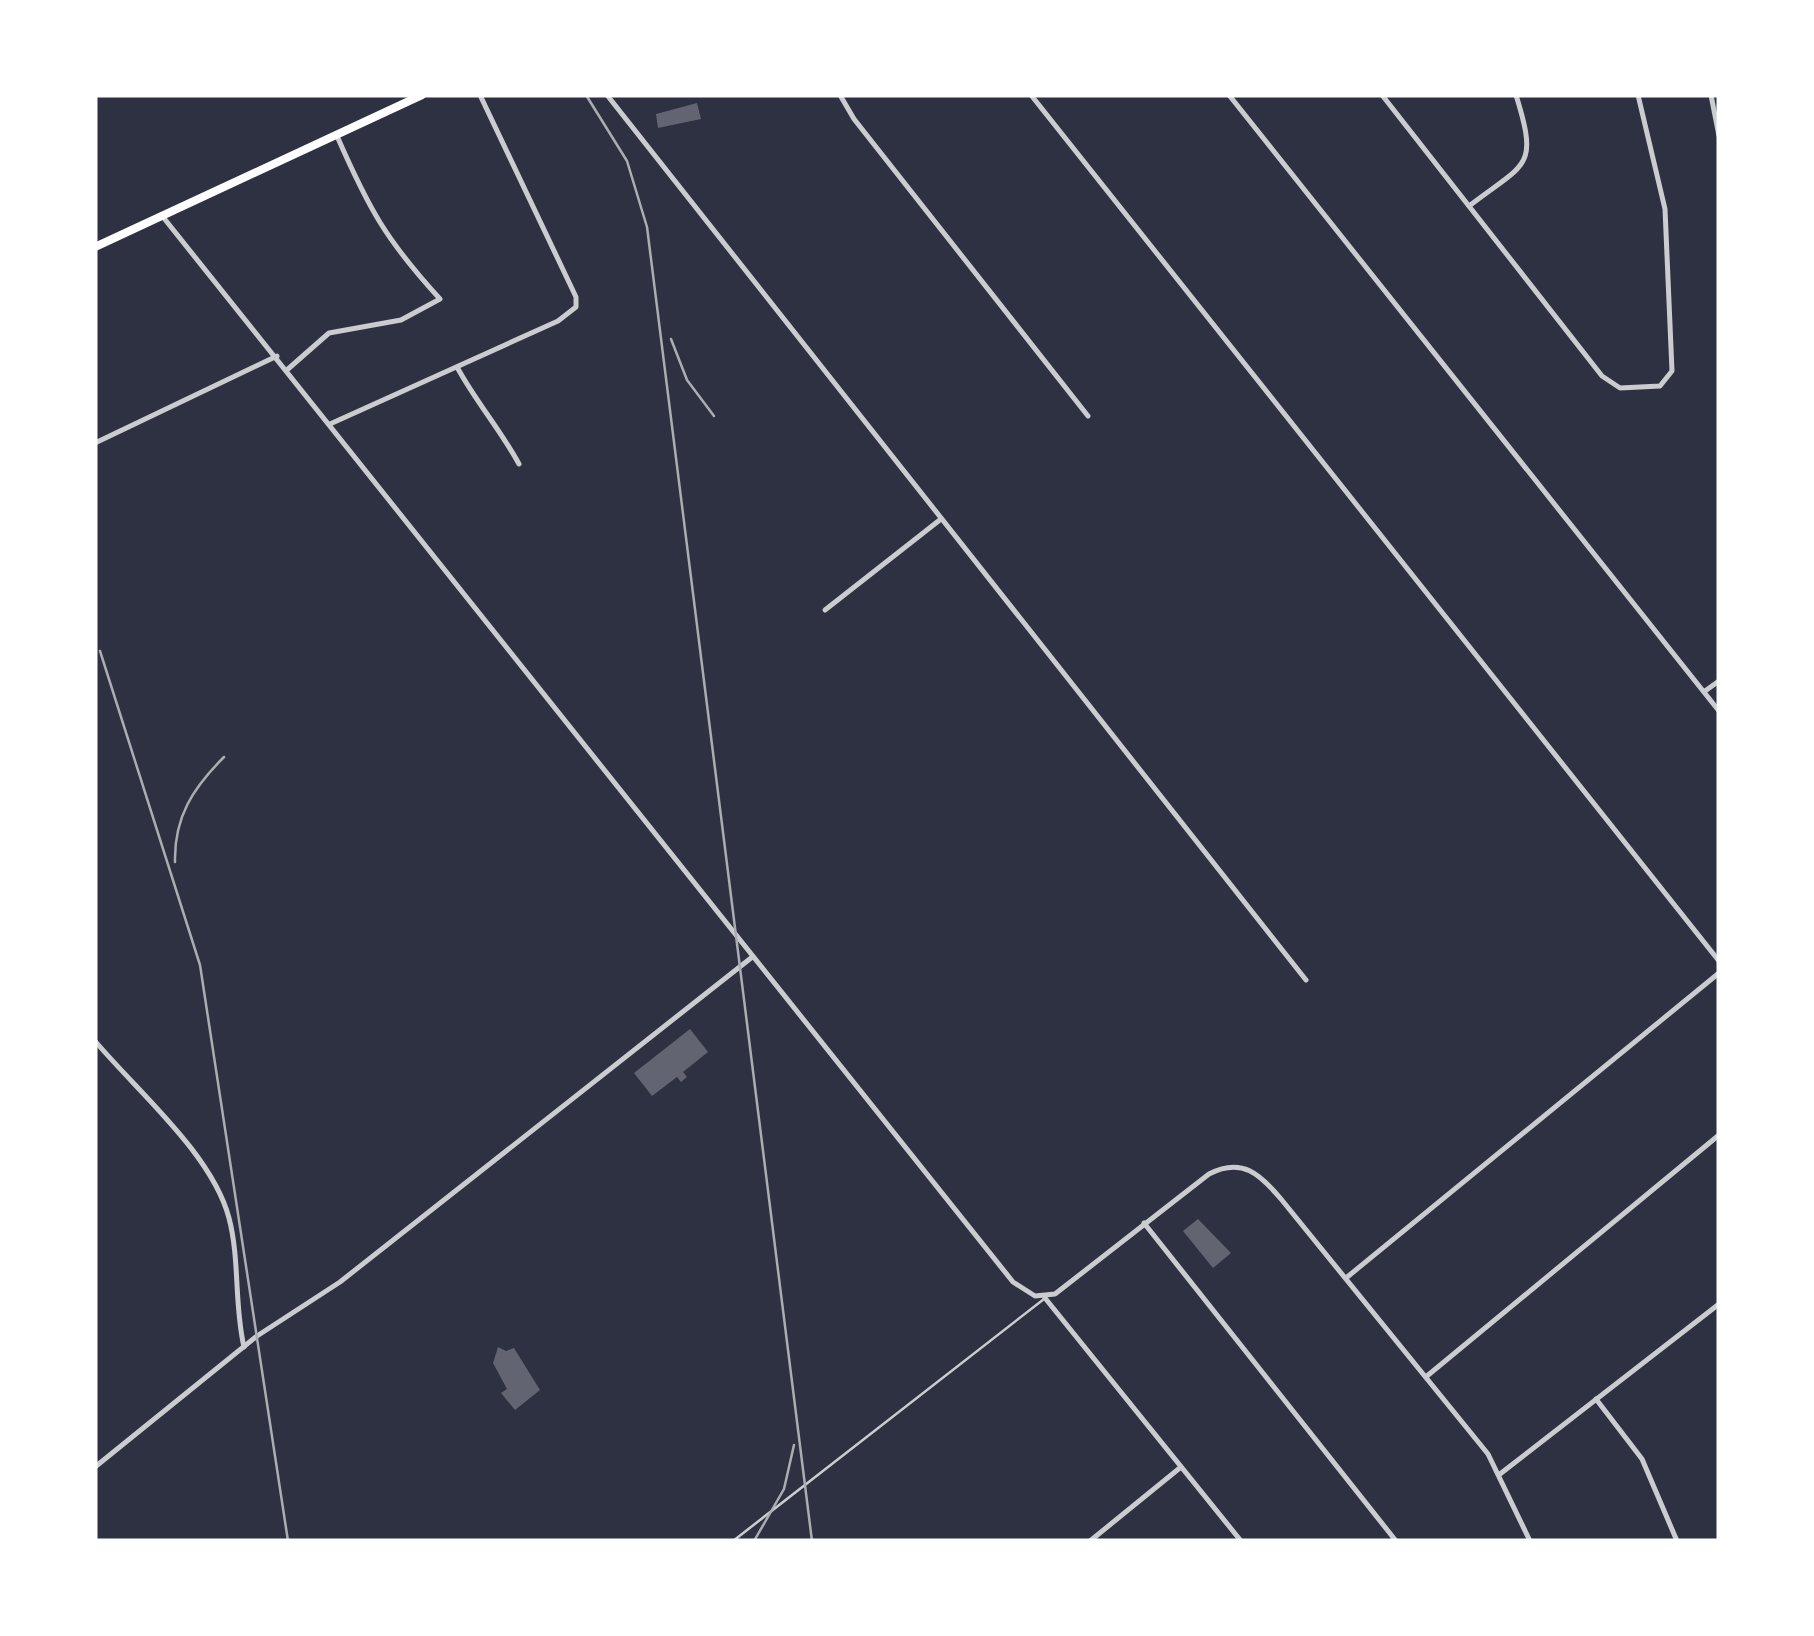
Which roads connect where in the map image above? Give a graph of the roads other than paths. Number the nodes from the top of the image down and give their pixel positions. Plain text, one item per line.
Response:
1 (422, 95) edge
2 (480, 95) edge
3 (607, 95) edge
4 (840, 95) edge
5 (1031, 95) edge
6 (1229, 95) edge
7 (1382, 95) edge
8 (1516, 95) edge
9 (1638, 95) edge
10 (1712, 95) edge
11 (337, 135) junction
12 (1719, 136) edge
13 (1469, 206) junction
14 (161, 215) junction
15 (95, 247) edge
16 (277, 356) junction
17 (457, 367) junction
18 (288, 369) junction
19 (1088, 416) dead end
20 (330, 424) junction
21 (95, 444) edge
22 (519, 464) dead end
23 (942, 518) junction
24 (825, 610) dead end
25 (1719, 681) edge
26 (1704, 692) junction
27 (1719, 711) edge
28 (752, 958) junction
29 (1719, 961) edge
30 (1719, 973) edge
31 (1306, 980) dead end
32 (95, 1042) edge
33 (1719, 1136) edge
34 (1144, 1224) junction
35 (1346, 1278) junction
36 (1045, 1298) junction
37 (1718, 1306) edge
38 (244, 1348) junction
39 (1426, 1376) junction
40 (1596, 1399) junction
41 (95, 1467) edge
42 (1182, 1467) junction
43 (1500, 1474) junction
44 (734, 1541) edge
45 (1090, 1541) edge
46 (1241, 1541) edge
47 (1396, 1541) edge
48 (1530, 1541) edge
49 (1677, 1541) edge

1 - 11 main road
2 - 17 street
3 - 23 street
4 - 19 street
5 - 29 street
6 - 26 street
7 - 13 street
8 - 13 street
9 - 13 street
10 - 12 street
11 - 14 main road
11 - 18 street
14 - 15 main road
14 - 16 street
16 - 18 street
16 - 21 street
17 - 20 street
17 - 22 street
18 - 20 street
20 - 28 street
23 - 24 street
23 - 31 street
25 - 26 street
26 - 27 street
28 - 36 street
28 - 38 street
30 - 35 street
32 - 38 street
33 - 39 street
34 - 35 street
34 - 36 street
34 - 47 street
35 - 39 street
36 - 42 street
36 - 44 lane
37 - 40 street
38 - 41 street
39 - 43 street
40 - 43 street
40 - 49 street
42 - 45 street
42 - 46 street
43 - 48 street

